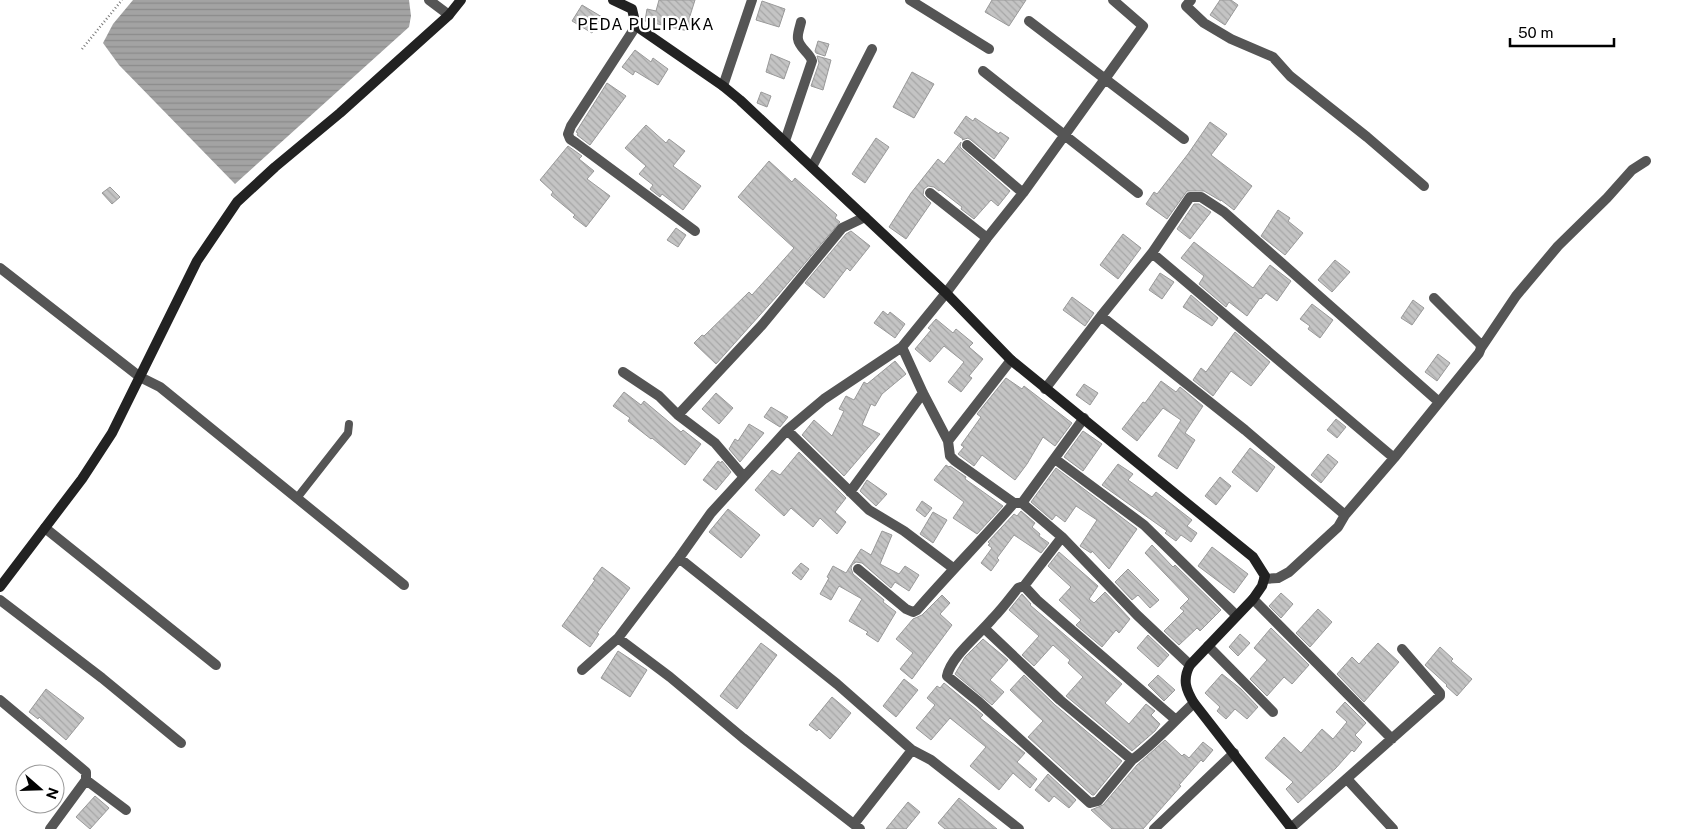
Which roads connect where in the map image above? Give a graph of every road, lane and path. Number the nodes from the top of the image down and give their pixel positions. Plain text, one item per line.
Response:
1 (122, 0) edge
2 (429, 0) edge
3 (461, 0) edge
4 (612, 0) edge
5 (752, 0) edge
6 (910, 0) edge
7 (1112, 0) edge
8 (1191, 0) edge
9 (634, 4) edge
10 (449, 15) junction
11 (801, 22) dead end
12 (1029, 22) dead end
13 (636, 26) junction
14 (82, 49) dead end
15 (872, 49) dead end
16 (989, 49) dead end
17 (983, 71) dead end
18 (1106, 79) junction
19 (723, 86) junction
20 (1064, 136) junction
21 (1184, 139) dead end
22 (785, 141) junction
23 (967, 145) dead end
24 (1646, 161) dead end
25 (812, 167) junction
26 (1424, 186) dead end
27 (930, 193) dead end
28 (1023, 193) junction
29 (1138, 193) dead end
30 (865, 217) junction
31 (695, 231) dead end
32 (987, 238) junction
33 (1152, 253) junction
34 (0, 268) edge
35 (946, 293) junction
36 (1434, 298) dead end
37 (1101, 316) junction
38 (902, 347) junction
39 (1481, 348) junction
40 (1010, 360) junction
41 (623, 372) dead end
42 (140, 377) junction
43 (1046, 389) junction
44 (923, 393) junction
45 (1439, 402) junction
46 (678, 415) junction
47 (1084, 418) junction
48 (349, 424) dead end
49 (787, 430) junction
50 (948, 441) junction
51 (1394, 458) junction
52 (1055, 459) junction
53 (744, 476) junction
54 (850, 492) junction
55 (297, 498) junction
56 (1018, 503) junction
57 (1345, 516) junction
58 (45, 528) junction
59 (1062, 537) junction
60 (679, 558) junction
61 (954, 568) junction
62 (858, 569) dead end
63 (1264, 579) junction
64 (404, 585) dead end
65 (1024, 586) junction
66 (0, 587) edge
67 (1253, 599) junction
68 (0, 600) edge
69 (1236, 615) junction
70 (984, 628) junction
71 (618, 638) junction
72 (1208, 646) junction
73 (1402, 649) dead end
74 (1190, 665) junction
75 (216, 666) dead end
76 (582, 670) dead end
77 (0, 700) edge
78 (1194, 704) junction
79 (1273, 712) dead end
80 (1176, 720) junction
81 (1392, 739) junction
82 (181, 743) dead end
83 (912, 750) junction
84 (1234, 753) junction
85 (1132, 760) junction
86 (1347, 779) junction
87 (86, 780) junction
88 (126, 810) dead end
89 (857, 826) edge
90 (1292, 828) edge
91 (50, 829) edge
92 (1019, 829) edge
93 (1154, 829) edge
94 (1393, 829) edge

1 - 14 path
2 - 10 street
3 - 10 main road
4 - 9 main road
5 - 19 street
6 - 16 street
7 - 18 street
8 - 26 street
9 - 13 main road
10 - 42 main road
11 - 22 street
12 - 18 street
13 - 19 main road
13 - 31 street
15 - 25 street
17 - 20 street
18 - 20 street
18 - 21 street
19 - 22 main road
20 - 28 street
20 - 29 street
22 - 25 main road
23 - 28 street
24 - 39 street
25 - 30 main road
27 - 32 street
28 - 32 street
30 - 35 main road
30 - 46 street
32 - 35 street
33 - 37 street
33 - 45 street
33 - 51 street
34 - 42 street
35 - 38 street
35 - 40 main road
36 - 39 street
37 - 43 street
37 - 57 street
38 - 44 street
38 - 49 street
39 - 45 street
40 - 43 main road
40 - 50 street
41 - 46 street
42 - 55 street
42 - 58 main road
43 - 47 main road
44 - 50 street
44 - 54 street
45 - 51 street
46 - 53 street
47 - 52 street
47 - 63 main road
48 - 55 lane
49 - 53 street
49 - 54 street
50 - 56 street
51 - 57 street
52 - 56 street
52 - 69 street
53 - 60 street
54 - 61 street
55 - 64 street
56 - 59 street
56 - 61 street
57 - 63 street
58 - 66 main road
58 - 75 street
59 - 65 street
59 - 74 street
60 - 71 street
60 - 83 street
61 - 62 street
63 - 67 main road
65 - 70 street
65 - 80 street
67 - 69 main road
67 - 81 street
68 - 82 street
69 - 72 main road
70 - 85 street
70 - 85 street
71 - 76 street
71 - 89 street
72 - 74 main road
72 - 79 street
73 - 81 street
74 - 78 main road
77 - 87 street
78 - 80 street
78 - 84 main road
80 - 85 street
81 - 86 street
83 - 89 street
83 - 92 street
84 - 90 main road
84 - 93 street
86 - 90 street
86 - 94 street
87 - 88 street
87 - 91 street

